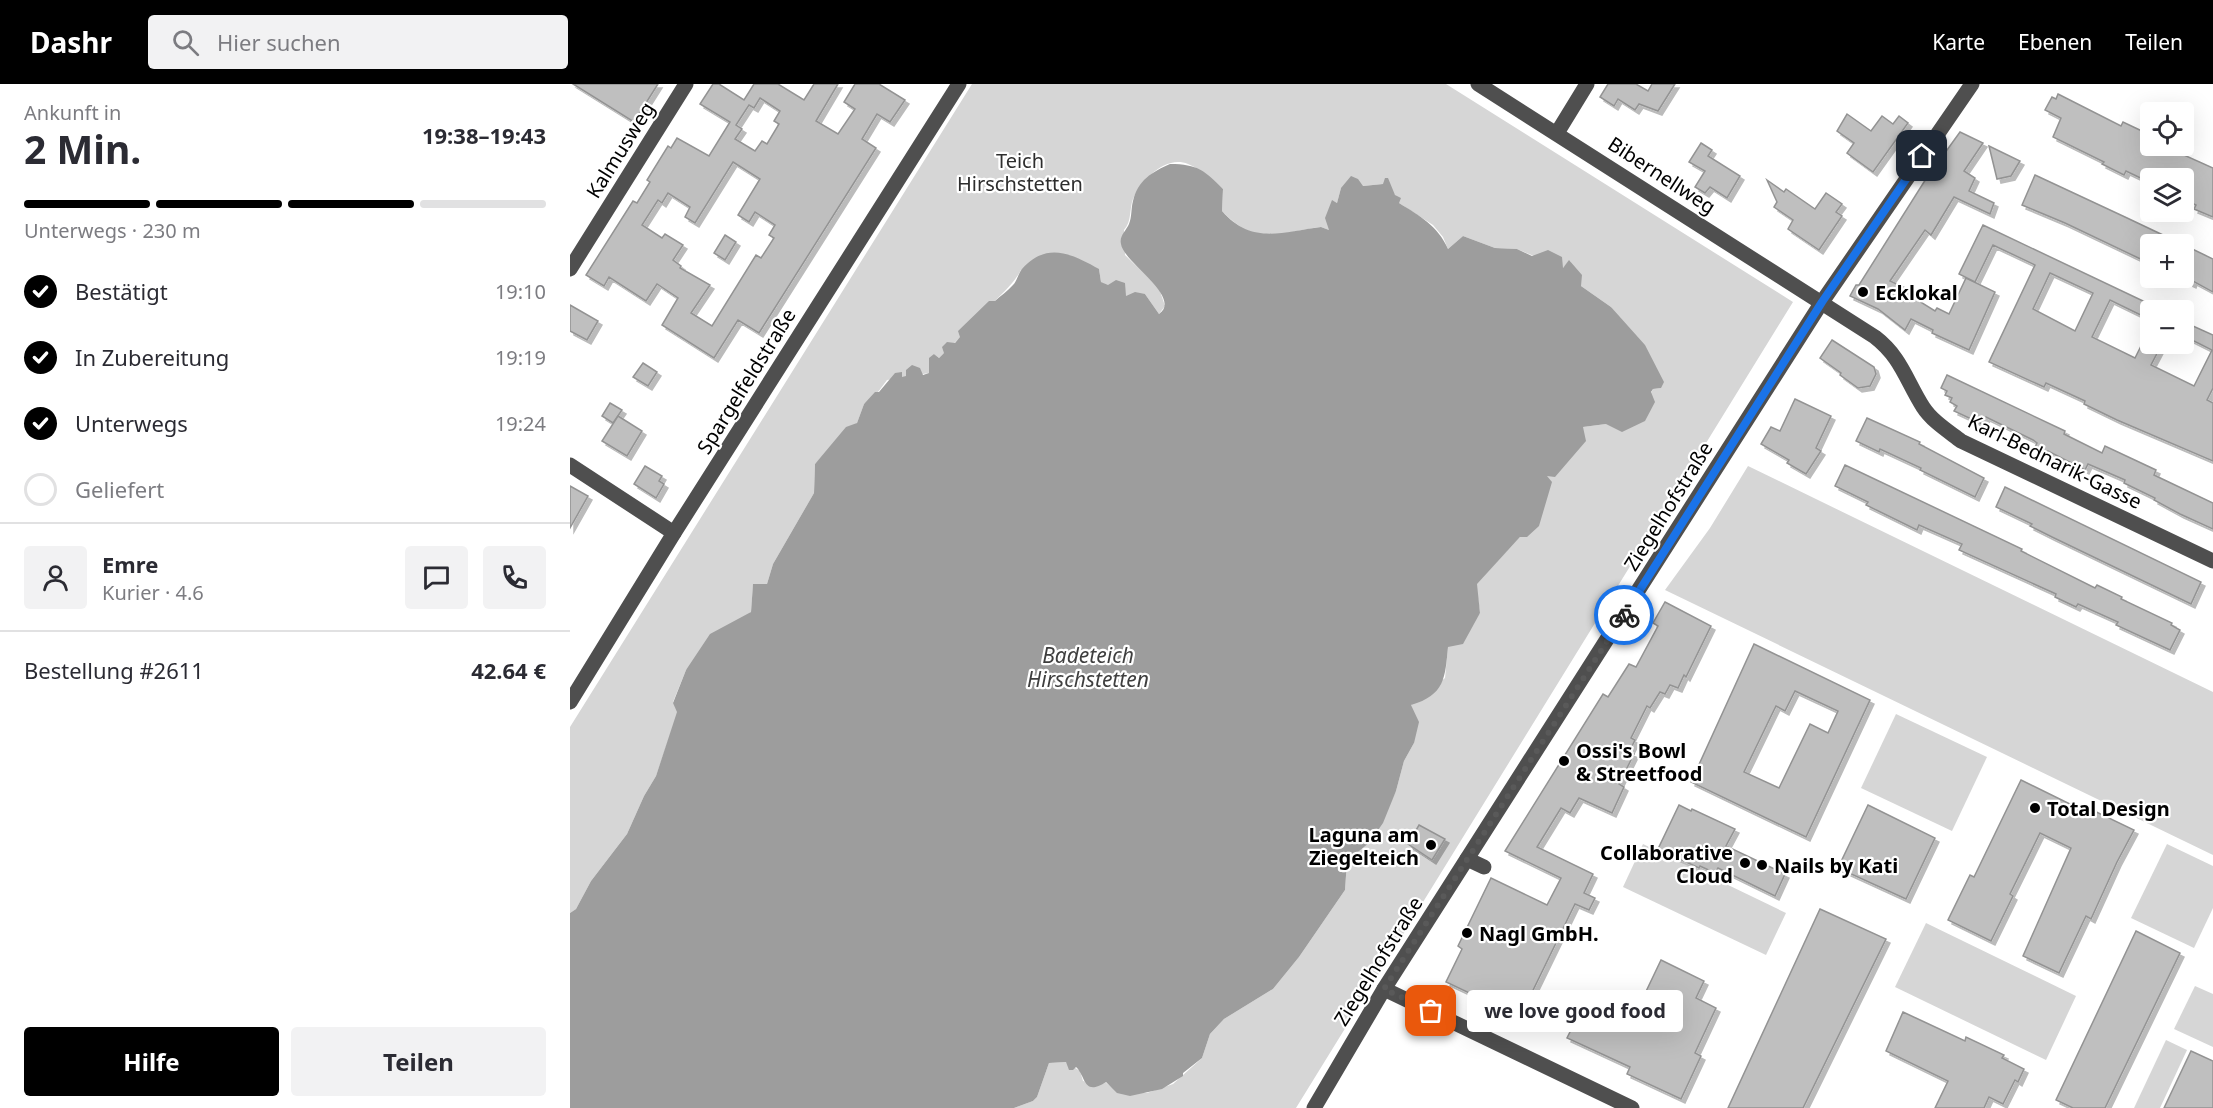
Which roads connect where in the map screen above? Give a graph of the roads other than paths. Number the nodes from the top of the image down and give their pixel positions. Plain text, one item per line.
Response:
1 (686, 84) edge
2 (959, 84) edge
3 (1478, 84) edge
4 (1587, 84) edge
5 (1972, 84) edge
6 (1557, 133) junction
7 (570, 269) edge
8 (1822, 302) junction
9 (570, 465) edge
10 (674, 533) junction
11 (2213, 561) edge
12 (570, 702) edge
13 (1545, 737) junction
14 (1560, 744) dead end
15 (1467, 859) junction
16 (1484, 867) dead end
17 (1384, 989) junction
18 (1314, 1108) edge
19 (1632, 1108) edge

1 - 7 street, Kalmusweg
2 - 10 street, Spargelfeldstraße
3 - 6 street, Bibernellweg
4 - 6 street
5 - 8 street, Ziegelhofstraße
6 - 8 street, Bibernellweg
8 - 11 street, Karl-Bednarik-Gasse
8 - 13 street, Ziegelhofstraße
9 - 10 street
10 - 12 street, Spargelfeldstraße
13 - 14 street
13 - 15 street, Ziegelhofstraße
15 - 16 street
15 - 17 street, Ziegelhofstraße
17 - 18 street, Ziegelhofstraße
17 - 19 street

